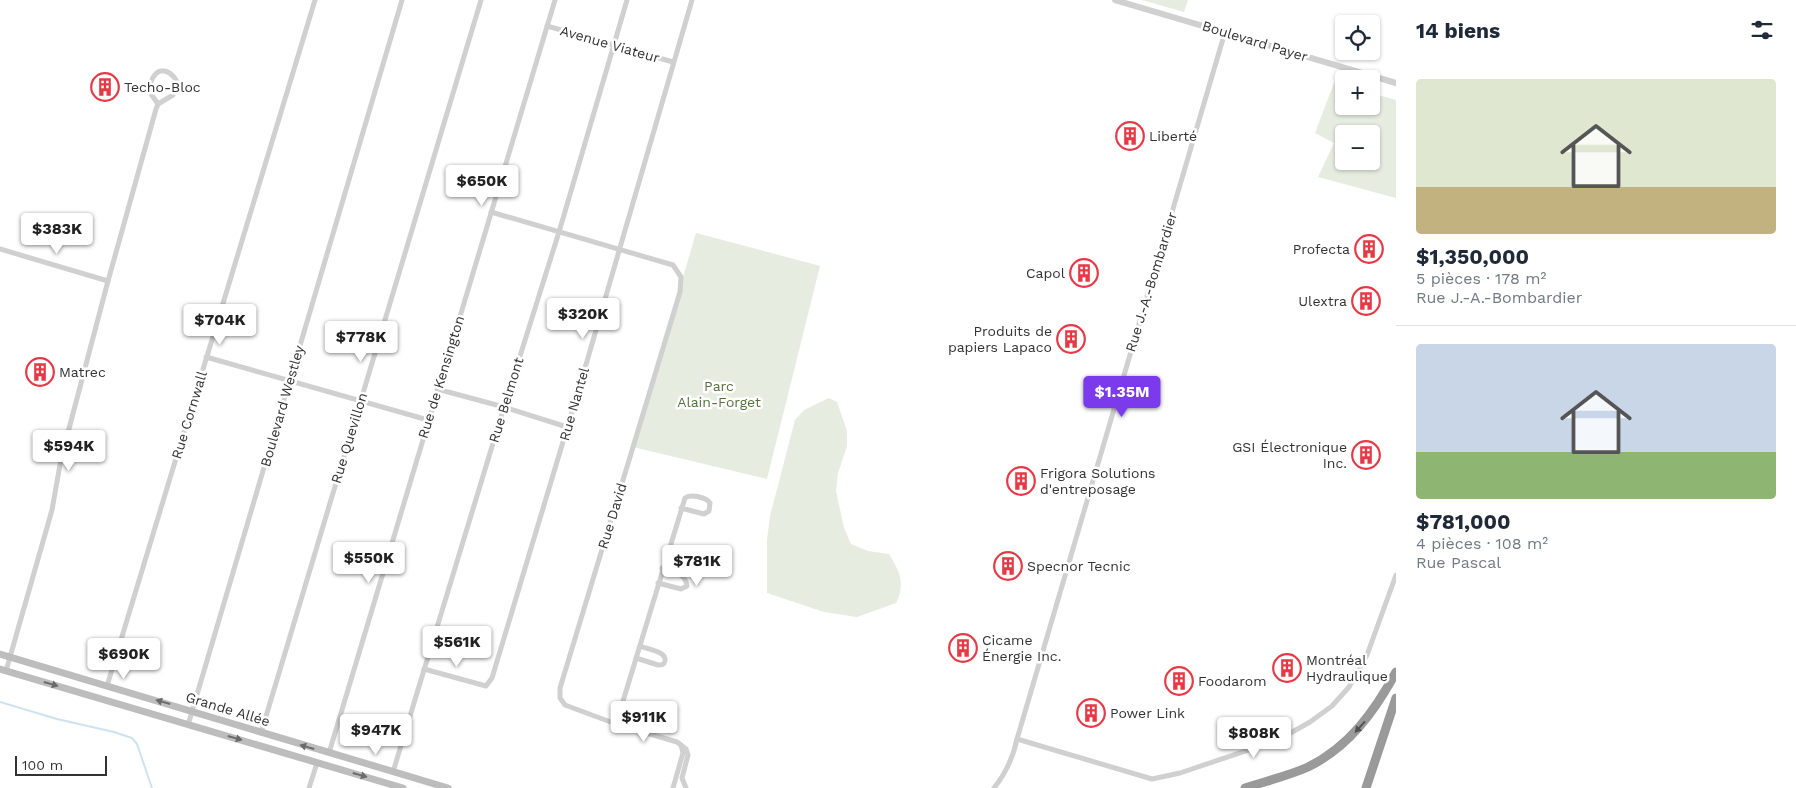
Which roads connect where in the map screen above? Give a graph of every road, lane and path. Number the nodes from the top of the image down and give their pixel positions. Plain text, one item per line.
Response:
1 (315, 0) edge
2 (402, 0) edge
3 (480, 0) edge
4 (555, 0) edge
5 (627, 0) edge
6 (692, 0) edge
7 (1115, 0) edge
8 (547, 26) junction
9 (1226, 32) junction
10 (614, 45) junction
11 (673, 62) junction
12 (1396, 84) edge
13 (158, 104) junction
14 (492, 212) junction
15 (559, 232) junction
16 (0, 249) edge
17 (618, 249) junction
18 (108, 280) junction
19 (206, 356) junction
20 (290, 380) junction
21 (438, 389) junction
22 (360, 401) junction
23 (504, 407) junction
24 (428, 420) junction
25 (567, 427) junction
26 (681, 508) junction
27 (662, 568) junction
28 (1396, 575) edge
29 (658, 584) junction
30 (640, 646) junction
31 (0, 654) edge
32 (10, 657) junction
33 (636, 658) junction
34 (424, 668) junction
35 (3, 670) edge
36 (1396, 672) edge
37 (107, 686) junction
38 (1396, 698) edge
39 (192, 711) junction
40 (616, 724) junction
41 (188, 725) junction
42 (261, 733) junction
43 (1017, 739) junction
44 (681, 745) junction
45 (329, 753) junction
46 (317, 763) junction
47 (393, 772) junction
48 (309, 788) edge
49 (403, 788) edge
50 (448, 788) edge
51 (673, 788) edge
52 (686, 788) edge
53 (994, 788) edge
54 (1245, 788) edge
55 (1366, 788) edge

1 - 19 street, Rue Cornwall
2 - 20 street, Boulevard Westley
3 - 22 street, Rue Quevillon
4 - 8 street, Rue de Kensington
5 - 10 street, Rue Belmont
6 - 11 street, Rue Nantel
7 - 9 street, Boulevard Payer
8 - 10 street, Avenue Viateur
8 - 14 street, Rue de Kensington
9 - 12 street, Boulevard Payer
9 - 43 street, Rue J.-A.-Bombardier
10 - 11 street, Avenue Viateur
10 - 15 street, Rue Belmont
11 - 17 street, Rue Nantel
13 - 13 street
13 - 18 street
14 - 15 street
14 - 21 street, Rue de Kensington
15 - 17 street
15 - 23 street, Rue Belmont
16 - 18 street
17 - 25 street, Rue Nantel
17 - 40 street, Rue David
18 - 32 street
19 - 20 street
19 - 37 street, Rue Cornwall
20 - 22 street
20 - 39 street, Boulevard Westley
21 - 23 street
21 - 24 street, Rue de Kensington
22 - 24 street
22 - 42 street, Rue Quevillon
23 - 25 street
23 - 34 street, Rue Belmont
24 - 45 street, Rue de Kensington
25 - 34 street, Rue Nantel
26 - 26 street
26 - 27 street
27 - 29 street
27 - 29 street
28 - 43 street
29 - 30 street
30 - 33 street
30 - 33 street
31 - 32 main road, Grande Allée
32 - 35 street
32 - 37 main road, Grande Allée
33 - 40 street
34 - 47 street, Rue Belmont
35 -> 41 main road, Grande Allée
36 -> 54 highway
39 -> 37 main road, Grande Allée
38 - 55 highway
39 - 41 street, Boulevard Westley
39 - 42 main road, Grande Allée
40 - 44 street, Rue David
41 -> 46 main road, Grande Allée
45 -> 42 main road, Grande Allée
43 - 53 street, Rue J.-A.-Bombardier
44 - 51 street
44 - 52 street
45 - 47 main road, Grande Allée
46 - 48 street
46 -> 49 main road, Grande Allée
47 - 50 main road, Grande Allée

